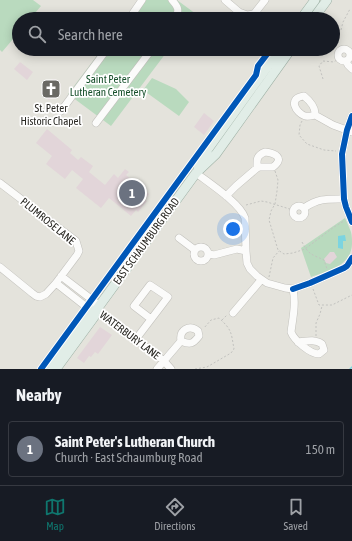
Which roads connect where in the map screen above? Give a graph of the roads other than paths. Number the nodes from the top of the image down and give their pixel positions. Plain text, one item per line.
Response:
1 (142, 0) edge
2 (172, 0) edge
3 (225, 0) edge
4 (265, 0) edge
5 (316, 0) edge
6 (327, 0) edge
7 (134, 12) edge
8 (178, 12) edge
9 (239, 12) edge
10 (256, 12) edge
11 (307, 12) edge
12 (318, 12) edge
13 (102, 56) edge
14 (147, 56) edge
15 (275, 56) edge
16 (286, 56) edge
17 (342, 60) road end
18 (352, 69) edge
19 (62, 111) dead end
20 (315, 115) junction
21 (352, 116) edge
22 (96, 123) dead end
23 (349, 131) edge
24 (257, 168) junction
25 (196, 173) junction
26 (0, 183) edge
27 (226, 196) junction
28 (344, 199) junction
29 (304, 208) junction
30 (351, 220) edge
31 (179, 238) dead end
32 (196, 250) junction
33 (246, 251) junction
34 (209, 254) junction
35 (352, 258) edge
36 (0, 267) edge
37 (350, 268) edge
38 (61, 276) junction
39 (264, 282) junction
40 (56, 283) junction
41 (293, 289) junction
42 (97, 309) junction
43 (233, 313) road end
44 (151, 319) junction
45 (136, 340) junction
46 (181, 341) junction
47 (298, 342) junction
48 (164, 361) junction
49 (47, 369) edge
50 (56, 369) edge
51 (157, 369) edge
52 (171, 369) edge

1 - 7 street
2 - 8 street
3 - 9 street
4 - 10 street
5 - 11 main road
6 - 12 main road
13 - 19 street
14 - 22 street
15 - 25 main road, EAST SCHAUMBURG ROAD
16 - 25 main road, EAST SCHAUMBURG ROAD
17 - 18 street
20 - 20 street
20 - 23 street
21 - 23 street
23 - 28 street
24 - 24 street
24 - 27 street
25 - 27 street
25 - 42 main road, EAST SCHAUMBURG ROAD
26 - 38 street, PLUMROSE LANE
27 - 33 street
28 - 29 street
28 - 30 street
29 - 29 street
31 - 32 street
32 - 34 street
32 - 34 street
33 - 34 street
33 - 39 street
35 - 37 street
36 - 40 street, PLUMROSE LANE
37 - 41 street
38 - 40 street, PLUMROSE LANE
38 - 42 street, WATERBURY LANE
39 - 41 street
39 - 43 street
40 - 42 street, WATERBURY LANE
41 - 47 street
42 - 45 street, WATERBURY LANE
42 - 49 main road, EAST SCHAUMBURG ROAD
42 - 50 main road, EAST SCHAUMBURG ROAD
44 - 44 street
44 - 45 street
45 - 48 street, WATERBURY LANE
46 - 46 street
46 - 48 street
47 - 47 street
48 - 51 street, WATERBURY LANE
48 - 52 street, WATERBURY LANE

